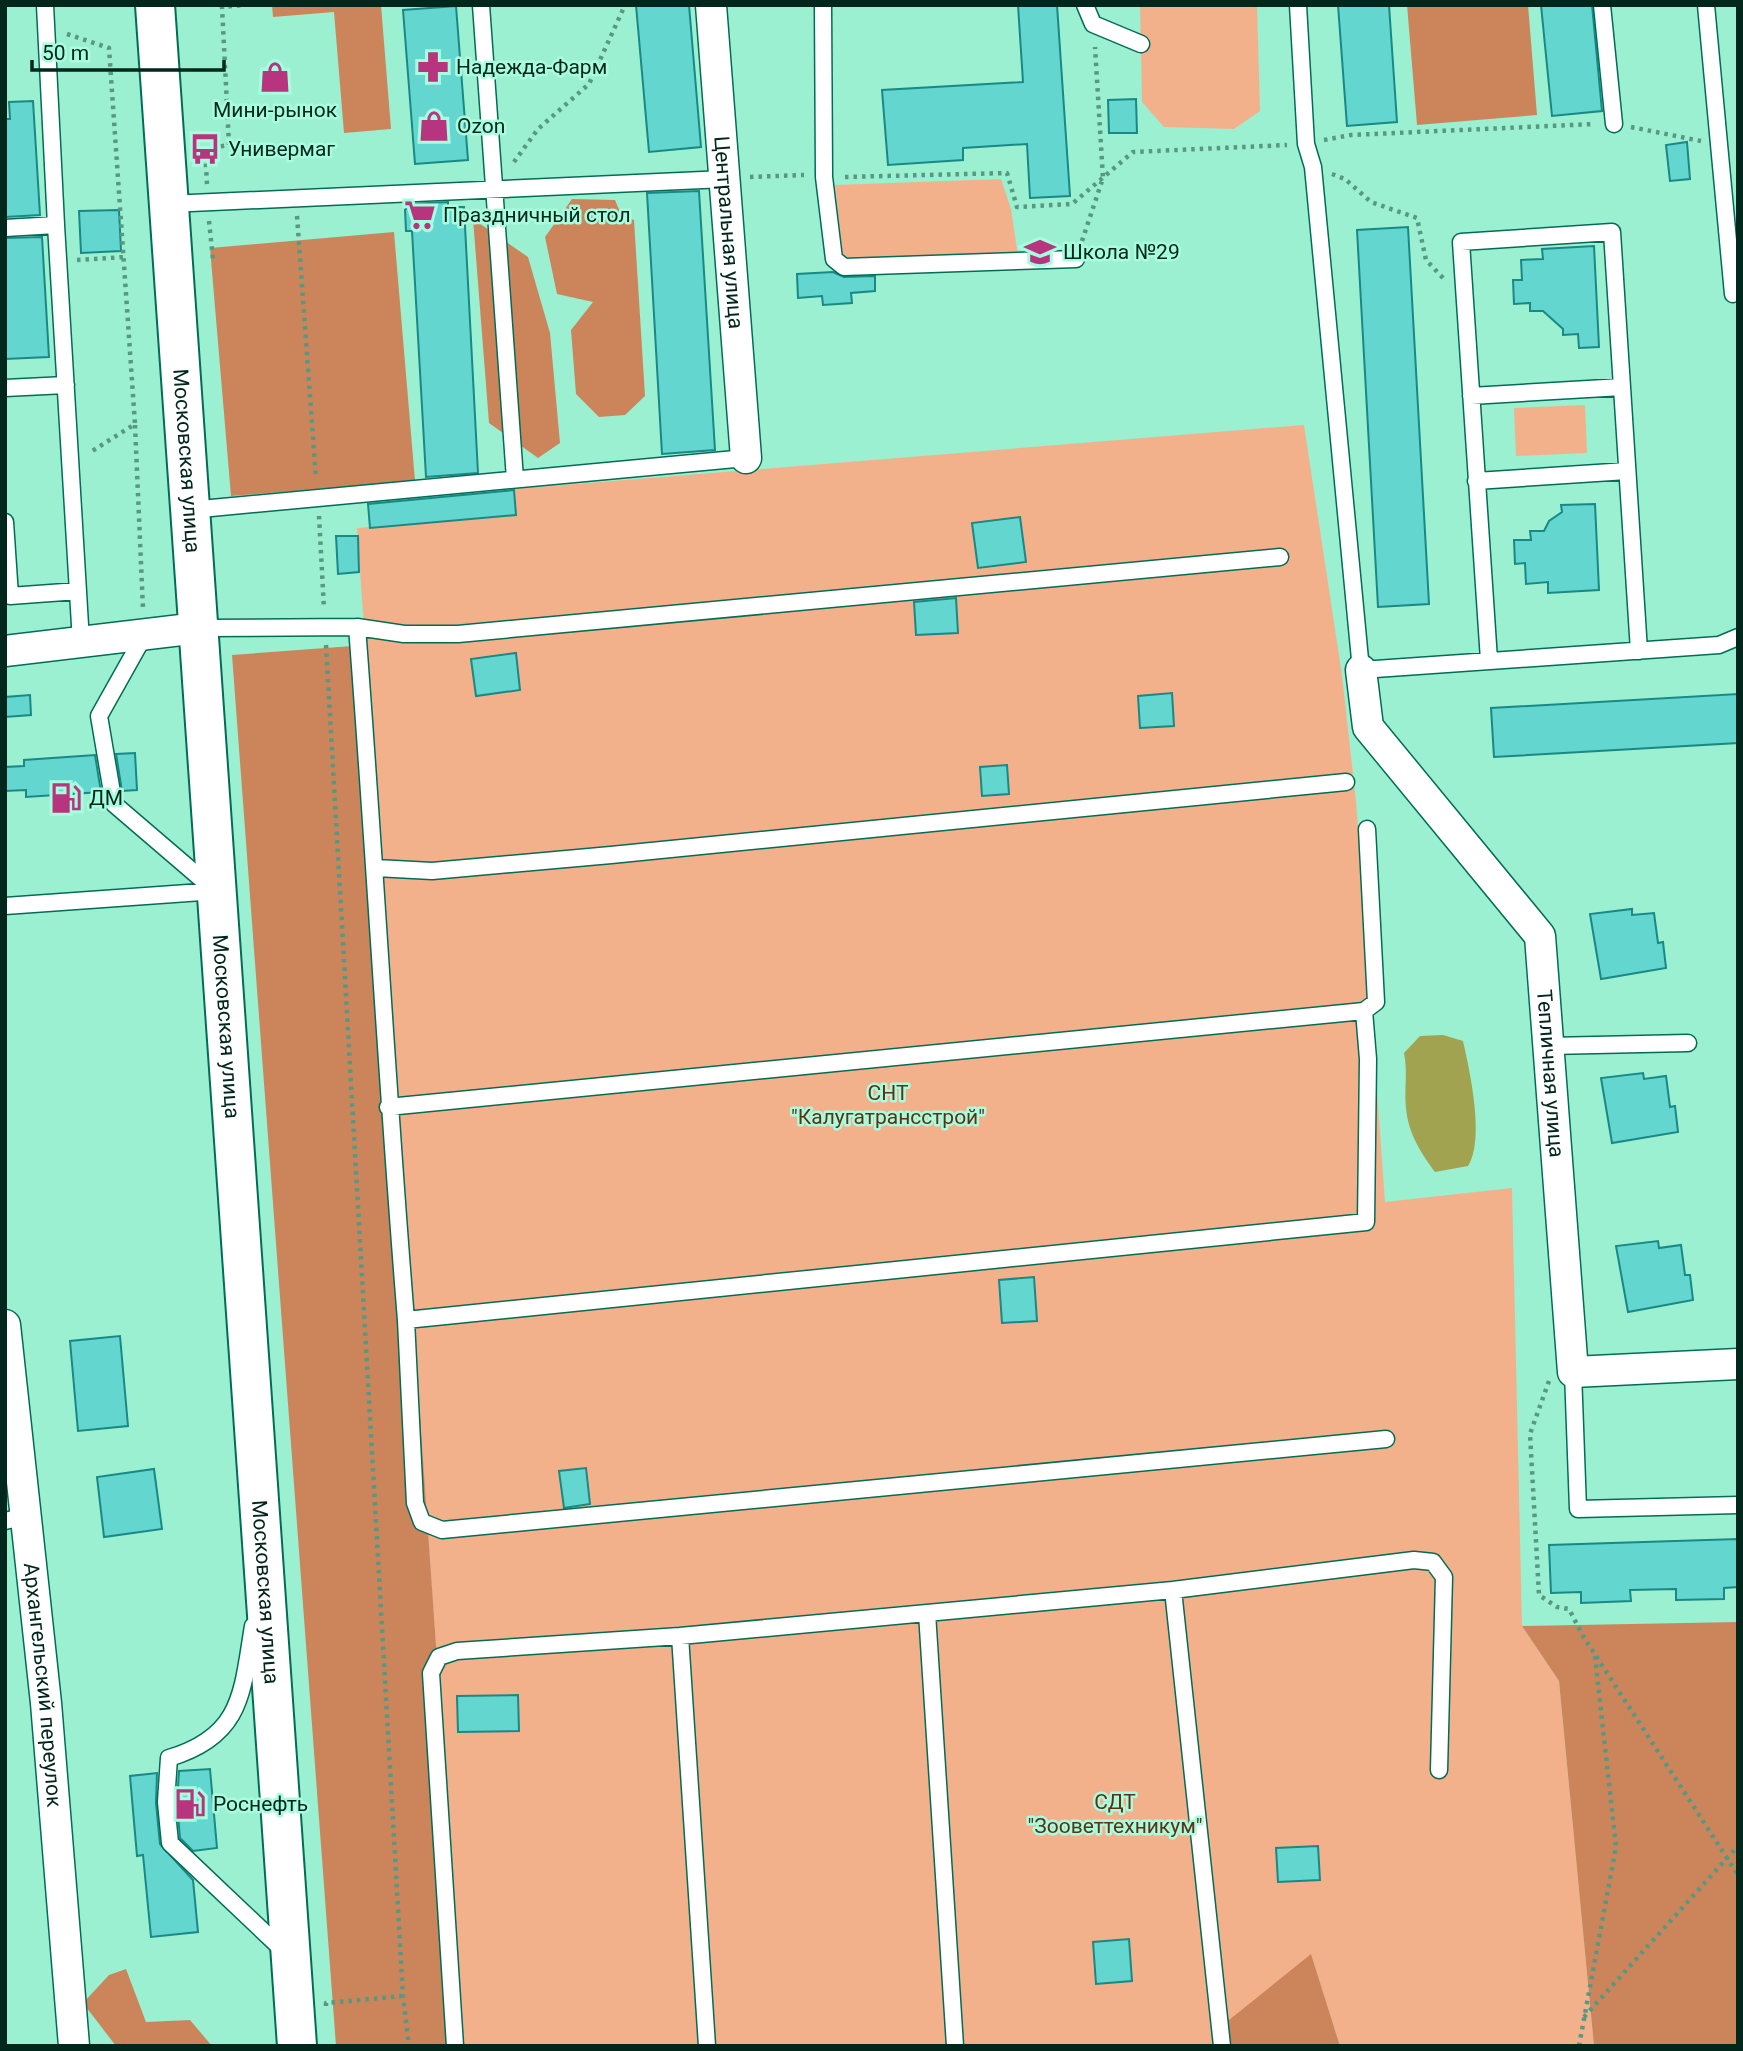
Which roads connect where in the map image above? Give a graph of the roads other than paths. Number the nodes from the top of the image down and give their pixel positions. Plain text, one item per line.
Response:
1 (45, 5) edge
2 (155, 5) edge
3 (481, 5) edge
4 (711, 5) edge
5 (823, 5) edge
6 (1085, 5) edge
7 (1298, 5) edge
8 (1602, 5) edge
9 (1706, 5) edge
10 (1141, 44) dead end
11 (1614, 124) road end
12 (726, 179) junction
13 (494, 188) junction
14 (169, 204) junction
15 (56, 225) junction
16 (5, 228) edge
17 (1076, 259) road end
18 (1733, 294) dead end
19 (66, 385) junction
20 (1622, 387) junction
21 (5, 388) edge
22 (1471, 396) junction
23 (746, 458) joint
24 (1627, 471) junction
25 (515, 479) junction
26 (1476, 481) junction
27 (190, 510) junction
28 (5, 522) edge
29 (1280, 556) dead end
30 (78, 591) junction
31 (357, 627) junction
32 (198, 628) junction
33 (145, 634) junction
34 (1738, 637) edge
35 (81, 642) junction
36 (5, 651) edge
37 (1639, 651) junction
38 (1489, 660) junction
39 (1361, 670) junction
40 (1346, 782) dead end
41 (1367, 829) dead end
42 (376, 868) junction
43 (216, 891) junction
44 (5, 906) edge
45 (1364, 1011) junction
46 (1688, 1043) dead end
47 (1549, 1046) junction
48 (388, 1107) junction
49 (406, 1320) junction
50 (5, 1325) edge
51 (1572, 1362) junction
52 (1738, 1364) edge
53 (1386, 1439) dead end
54 (1738, 1505) edge
55 (16, 1518) edge
56 (262, 1572) junction
57 (1173, 1590) junction
58 (927, 1613) junction
59 (680, 1636) junction
60 (1439, 1770) dead end
61 (289, 1957) junction
62 (74, 2046) edge
63 (297, 2046) edge
64 (456, 2046) edge
65 (707, 2046) edge
66 (955, 2046) edge
67 (1222, 2046) edge

1 - 15 lane
2 - 14 main road, Московская улица
3 - 13 lane
4 - 12 street, Центральная улица
5 - 17 lane
6 - 10 lane
7 - 39 lane
8 - 11 lane
9 - 18 lane
12 - 13 lane
12 - 23 street, Центральная улица
13 - 14 lane
13 - 25 lane
14 - 27 main road, Московская улица
15 - 16 lane
15 - 19 lane
19 - 21 lane
19 - 30 lane
20 - 22 lane
20 - 22 lane
20 - 24 lane
22 - 26 lane
23 - 25 lane
24 - 26 lane
24 - 37 lane
25 - 27 lane
26 - 38 lane
27 - 32 main road, Московская улица
28 - 30 lane
29 - 31 lane
30 - 35 lane
31 - 32 lane
31 - 42 lane
32 - 33 street
32 - 43 main road, Московская улица
33 - 35 street
33 - 43 lane
34 - 37 lane
35 - 36 street
37 - 38 lane
38 - 39 lane
39 - 47 street, Тепличная улица
40 - 42 lane
41 - 45 lane
42 - 48 lane
43 - 44 lane
43 - 56 main road, Московская улица
45 - 48 lane
45 - 49 lane
46 - 47 lane
47 - 51 street, Тепличная улица
48 - 49 lane
49 - 53 lane
50 - 55 street, Архангельский переулок
51 - 52 street
51 - 54 lane
55 - 62 street, Архангельский переулок
56 - 61 main road, Московская улица
56 - 61 lane
57 - 58 lane
57 - 60 lane
57 - 67 lane
58 - 59 lane
58 - 66 lane
59 - 64 lane
59 - 65 lane
61 - 63 main road, Московская улица

